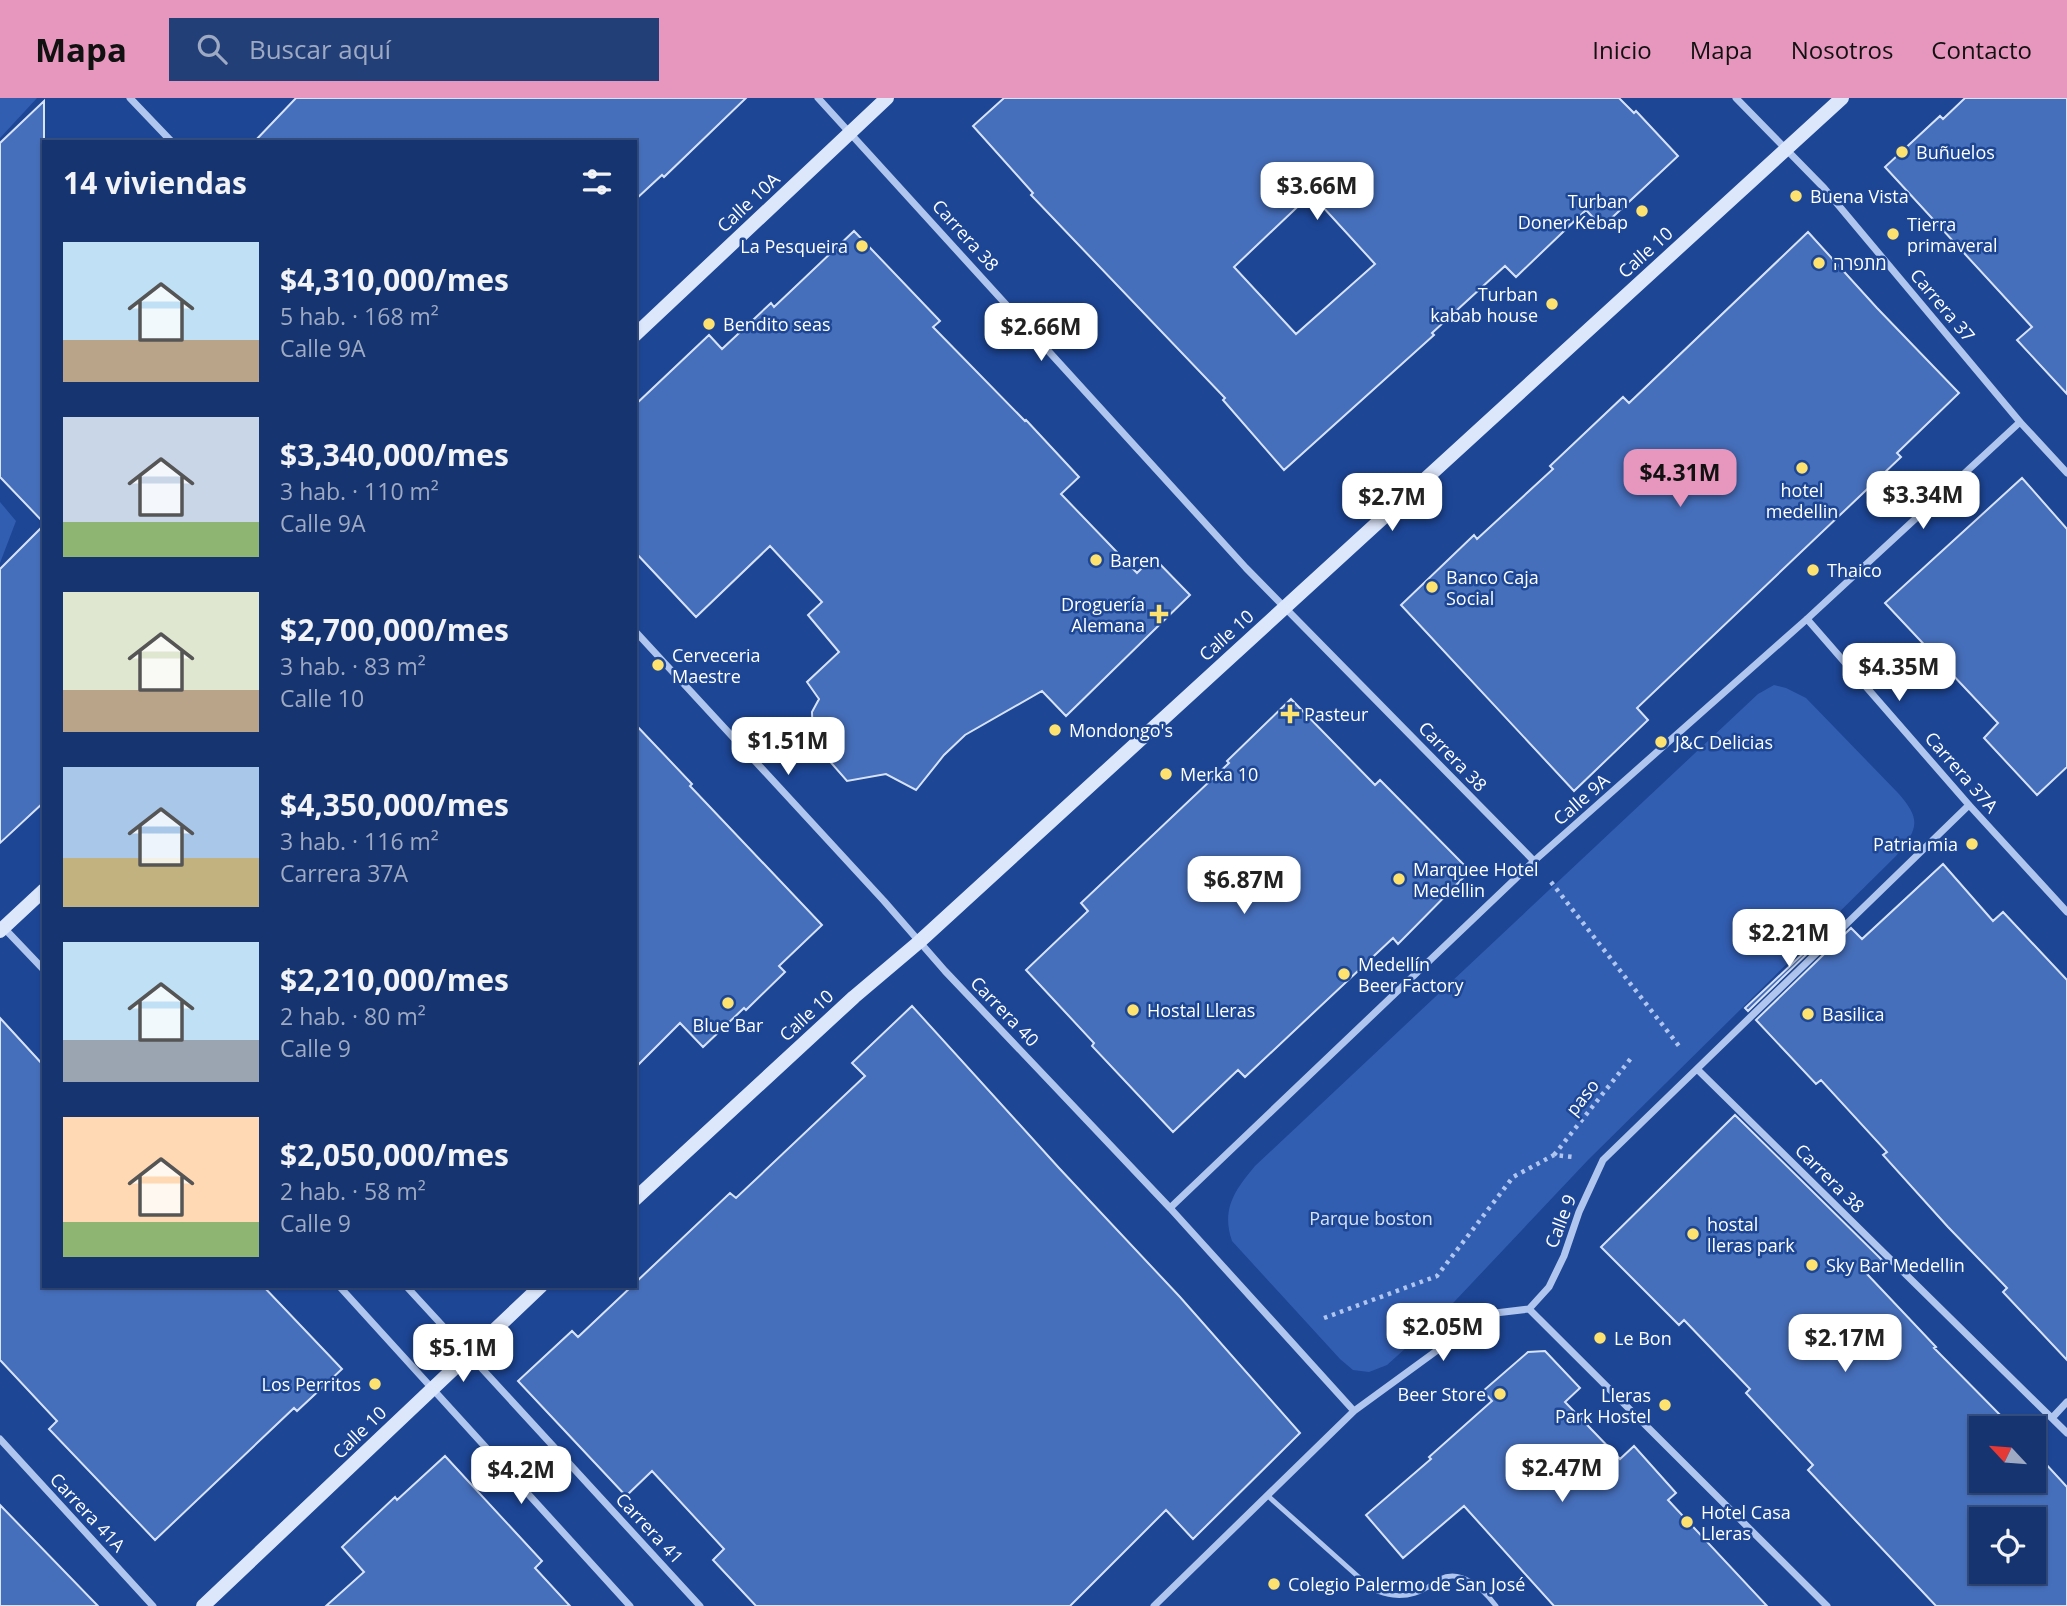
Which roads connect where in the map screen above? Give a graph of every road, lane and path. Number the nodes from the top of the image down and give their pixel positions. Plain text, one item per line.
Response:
1 (130, 98) edge
2 (818, 98) edge
3 (887, 98) edge
4 (1735, 98) edge
5 (1842, 98) edge
6 (850, 132) junction
7 (170, 140) edge
8 (1786, 150) junction
9 (637, 333) edge
10 (2020, 422) junction
11 (2067, 473) edge
12 (1285, 607) junction
13 (1807, 619) junction
14 (637, 633) edge
15 (1969, 804) junction
16 (1534, 861) junction
17 (42, 893) edge
18 (2067, 912) edge
19 (2, 929) edge
20 (919, 942) junction
21 (42, 968) edge
22 (1632, 1057) dead end
23 (1697, 1069) junction
24 (1554, 1155) junction
25 (1603, 1160) junction
26 (637, 1197) edge
27 (1170, 1208) junction
28 (341, 1288) edge
29 (408, 1288) edge
30 (539, 1288) edge
31 (1529, 1309) junction
32 (1324, 1318) dead end
33 (469, 1354) junction
34 (433, 1387) junction
35 (2067, 1402) edge
36 (1354, 1411) junction
37 (2052, 1418) junction
38 (2067, 1433) edge
39 (0, 1439) edge
40 (1268, 1496) junction
41 (153, 1606) edge
42 (203, 1606) edge
43 (630, 1606) edge
44 (700, 1606) edge
45 (1154, 1606) edge
46 (1496, 1606) edge
47 (1827, 1606) edge

1 - 7 street
2 - 6 street, Carrera 38
3 - 6 main road, Calle 10A
4 - 8 street, Carrera 37
5 - 8 main road, Calle 10
6 - 9 main road, Calle 10A
6 - 12 street, Carrera 38
8 - 10 street, Carrera 37
8 - 12 main road, Calle 10
10 - 11 street, Carrera 37
10 - 13 street, Calle 9A
12 - 16 street, Carrera 38
12 - 20 main road, Calle 10
13 - 15 street, Carrera 37A
13 - 16 street, Calle 9A
14 - 20 street, Carrera 40
15 - 18 street, Carrera 37A
15 - 23 street, Calle 9
16 - 23 path
16 - 27 street, Calle 9A
17 - 19 main road
19 - 21 street
20 - 26 main road, Calle 10
20 - 27 street, Carrera 40
22 - 24 path, paso
23 - 25 street, Calle 9
23 - 37 street, Carrera 38
24 - 25 path
24 - 32 path
25 - 31 street, Calle 9
27 - 36 street, Carrera 40
28 - 34 street
29 - 33 street, Carrera 41
30 - 33 main road, Calle 10
31 - 36 street
31 - 47 street
33 - 34 main road, Calle 10
33 - 44 street, Carrera 41
34 - 42 main road, Calle 10
34 - 43 street
35 - 37 street
36 - 40 street
37 - 38 street, Carrera 38
39 - 41 street, Carrera 41A
40 - 45 street
40 - 46 lane

